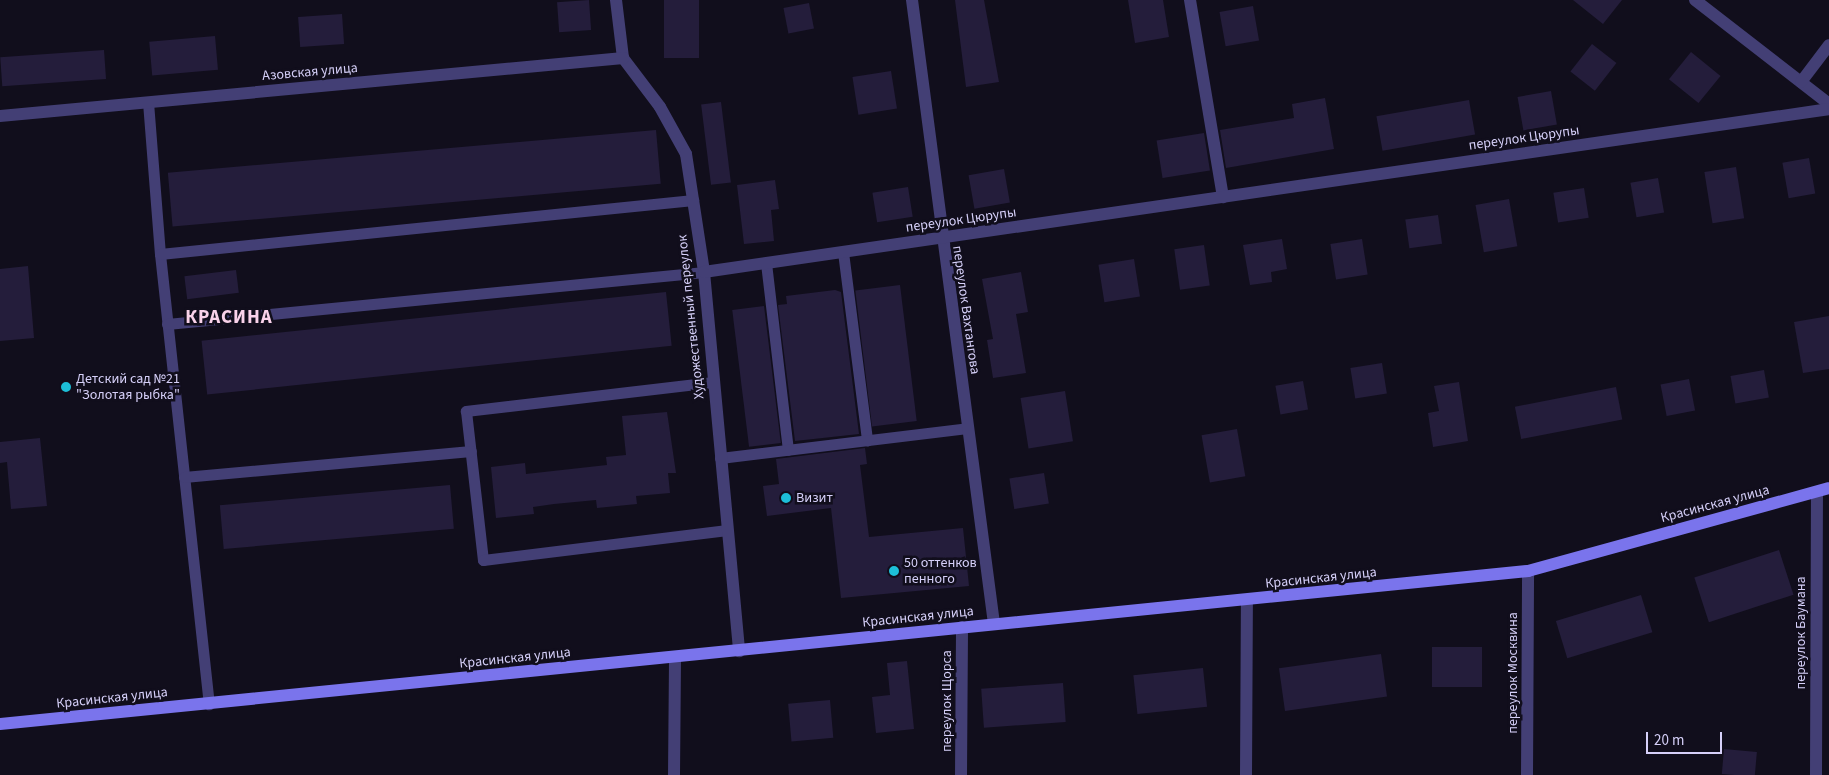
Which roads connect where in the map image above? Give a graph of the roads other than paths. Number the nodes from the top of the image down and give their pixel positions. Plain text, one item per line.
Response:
1 (616, 0) edge
2 (912, 0) edge
3 (1190, 0) edge
4 (1695, 0) edge
5 (1829, 45) edge
6 (623, 58) junction
7 (1801, 82) junction
8 (148, 102) junction
9 (1829, 104) edge
10 (1829, 109) edge
11 (0, 116) edge
12 (1223, 197) junction
13 (693, 200) junction
14 (941, 238) junction
15 (843, 252) junction
16 (160, 254) junction
17 (766, 263) junction
18 (704, 272) junction
19 (167, 324) junction
20 (713, 382) junction
21 (967, 428) junction
22 (867, 440) junction
23 (788, 450) junction
24 (470, 451) junction
25 (720, 458) junction
26 (184, 477) junction
27 (1823, 490) edge
28 (727, 530) junction
29 (1528, 571) junction
30 (1248, 601) junction
31 (994, 624) junction
32 (962, 627) junction
33 (738, 651) junction
34 (676, 657) junction
35 (209, 704) junction
36 (0, 724) edge
37 (674, 775) edge
38 (961, 775) edge
39 (1246, 775) edge
40 (1527, 775) edge
41 (1816, 775) edge

1 - 6 street
2 - 14 street, переулок Вахтангова
3 - 12 street
4 - 7 street
5 - 7 street
6 - 8 street, Азовская улица
6 - 13 street, Художественный переулок
7 - 9 street
8 - 11 street, Азовская улица
8 - 16 lane
10 - 12 street, переулок Цюрупы
12 - 14 street, переулок Цюрупы
13 - 16 lane
13 - 18 street, Художественный переулок
14 - 15 street, переулок Цюрупы
14 - 21 street, переулок Вахтангова
15 - 17 street, переулок Цюрупы
15 - 22 lane
16 - 19 lane
17 - 18 street, переулок Цюрупы
17 - 23 lane
18 - 19 lane
18 - 20 street, Художественный переулок
19 - 26 lane
20 - 24 lane
20 - 25 street, Художественный переулок
21 - 22 lane
21 - 31 street, переулок Вахтангова
22 - 23 lane
23 - 25 lane
24 - 26 lane
24 - 28 lane
25 - 28 street, Художественный переулок
26 - 35 lane
27 - 29 main road, Красинская улица
27 - 41 street, переулок Баумана
28 - 33 street, Художественный переулок
29 - 30 main road, Красинская улица
29 - 40 street, переулок Москвина
30 - 31 main road, Красинская улица
30 - 39 street
31 - 32 main road, Красинская улица
32 - 33 main road, Красинская улица
32 - 38 street, переулок Щорса
33 - 34 main road, Красинская улица
34 - 35 main road, Красинская улица
34 - 37 street
35 - 36 main road, Красинская улица

